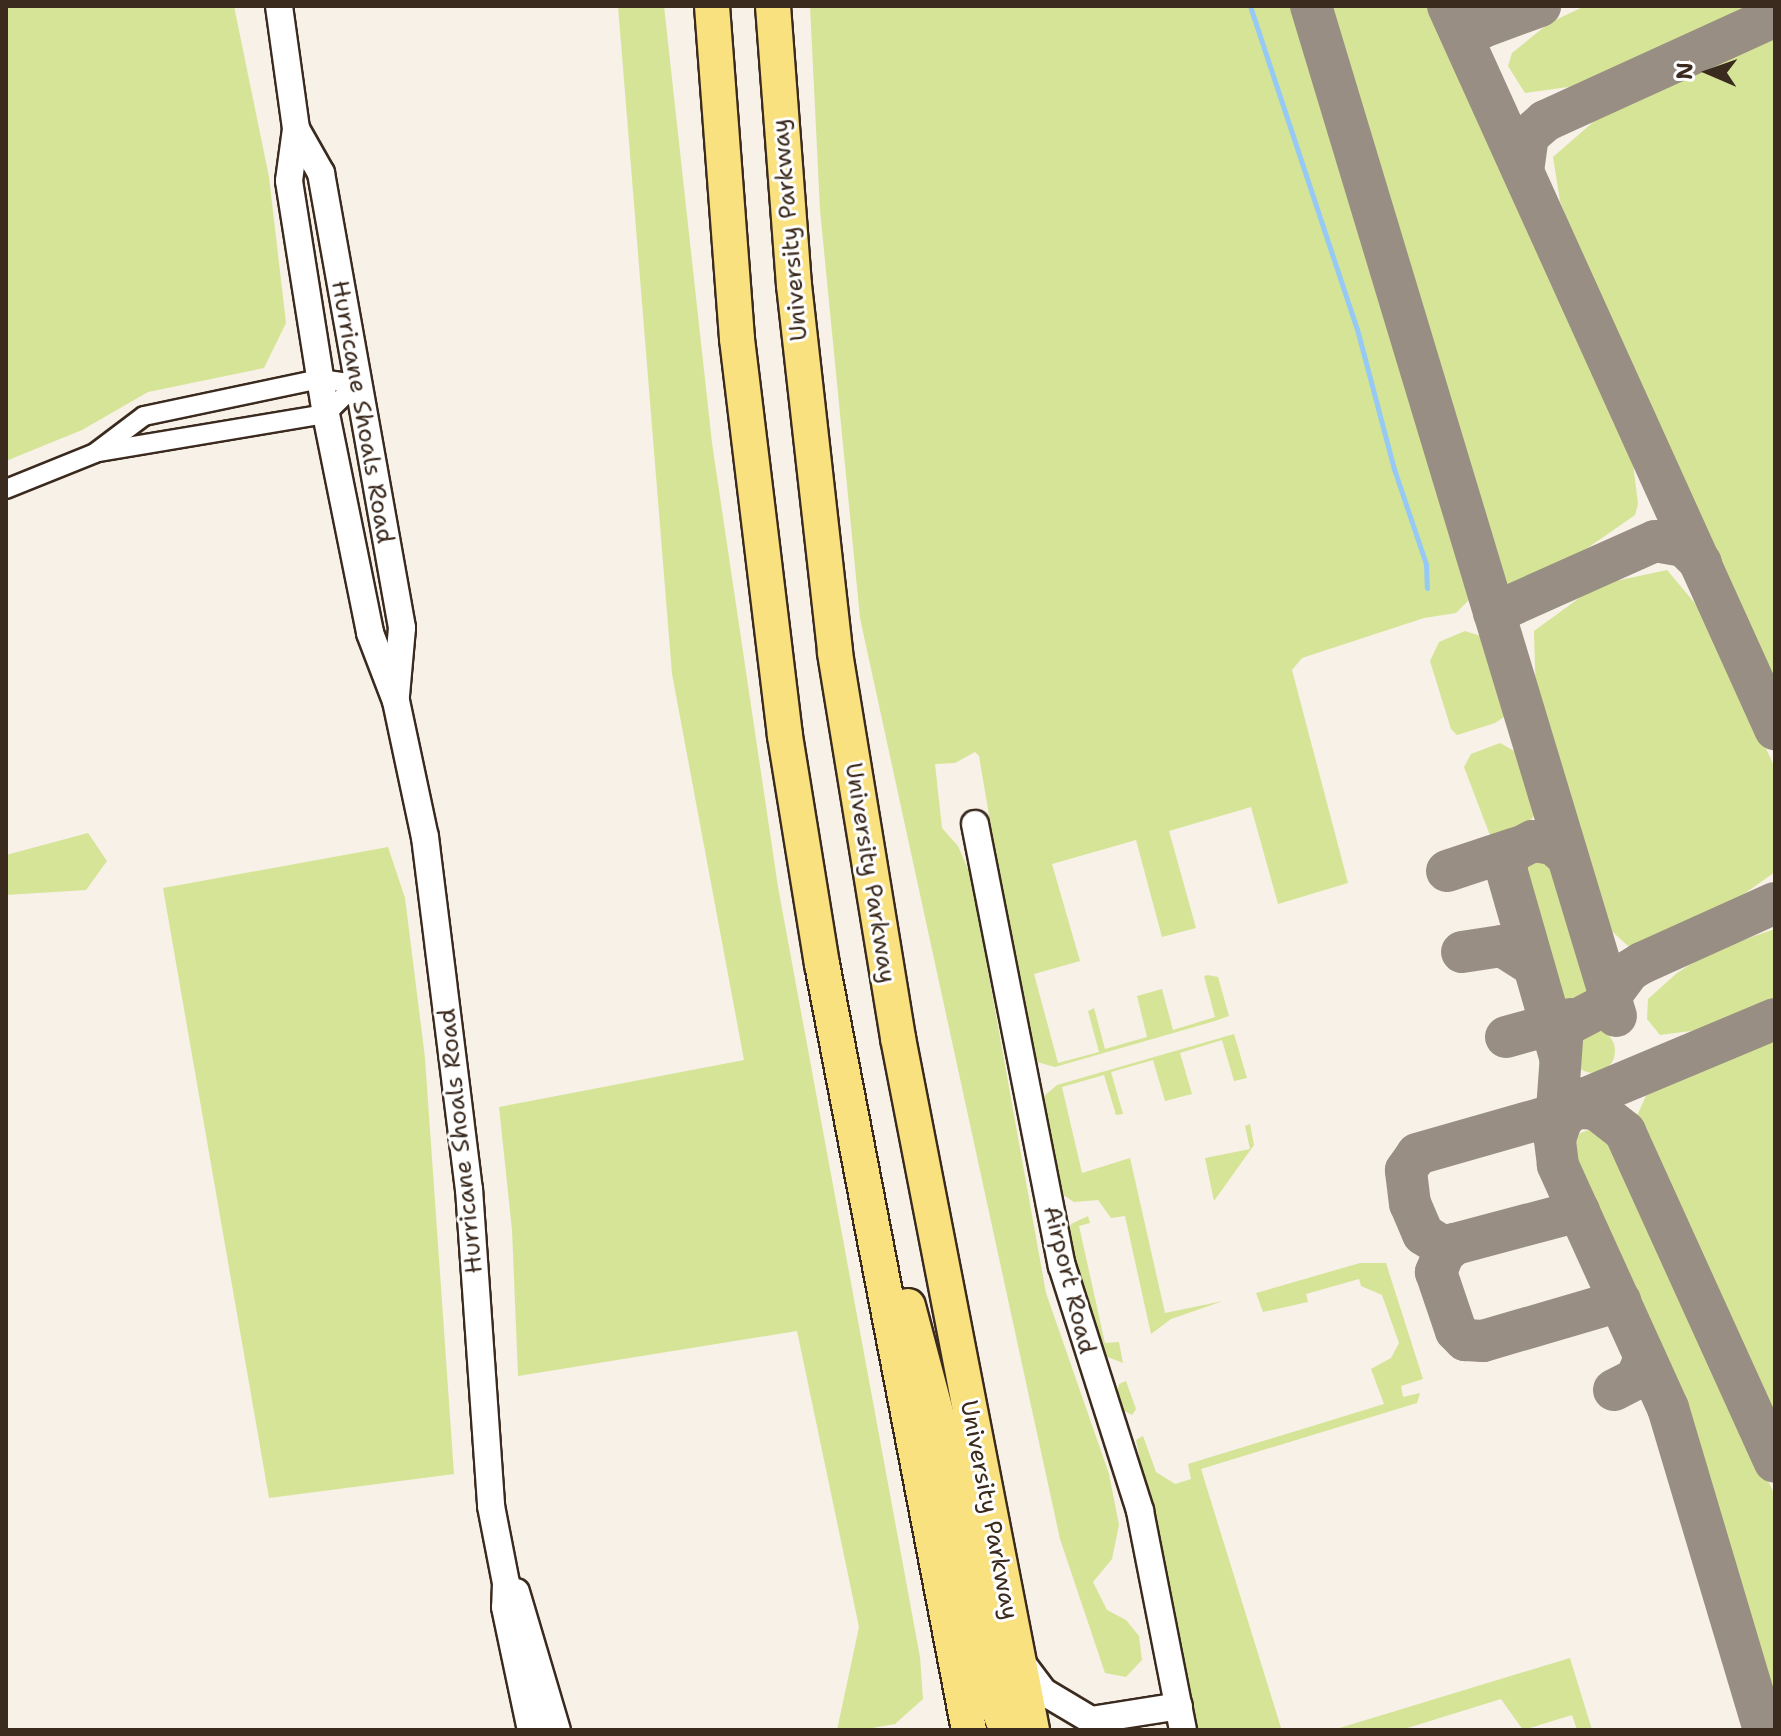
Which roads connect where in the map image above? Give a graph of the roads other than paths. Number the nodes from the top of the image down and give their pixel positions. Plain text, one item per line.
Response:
1 (279, 6) edge
2 (712, 6) edge
3 (773, 6) edge
4 (296, 129) junction
5 (320, 379) junction
6 (356, 384) junction
7 (326, 414) junction
8 (95, 453) junction
9 (6, 489) edge
10 (396, 701) junction
11 (975, 824) dead end
12 (854, 1134) junction
13 (506, 1583) junction
14 (1018, 1657) junction
15 (1181, 1718) edge
16 (531, 1730) edge
17 (557, 1730) edge
18 (969, 1730) edge
19 (1007, 1730) edge
20 (1032, 1730) edge

1 - 4 street, Hurricane Shoals Road
2 - 12 highway
3 - 14 highway, University Parkway
4 - 5 street, Hurricane Shoals Road
4 - 6 street, Hurricane Shoals Road
5 - 6 street
5 - 7 street, Hurricane Shoals Road
5 - 8 street
6 - 7 street
6 - 10 street, Hurricane Shoals Road
7 - 8 street
7 - 10 street, Hurricane Shoals Road
8 - 9 street
10 - 13 street, Hurricane Shoals Road
11 - 15 street, Airport Road
12 - 18 highway
12 - 19 highway
13 - 16 street, Hurricane Shoals Road
13 - 17 street, Hurricane Shoals Road
14 - 15 street
14 - 20 highway, University Parkway

